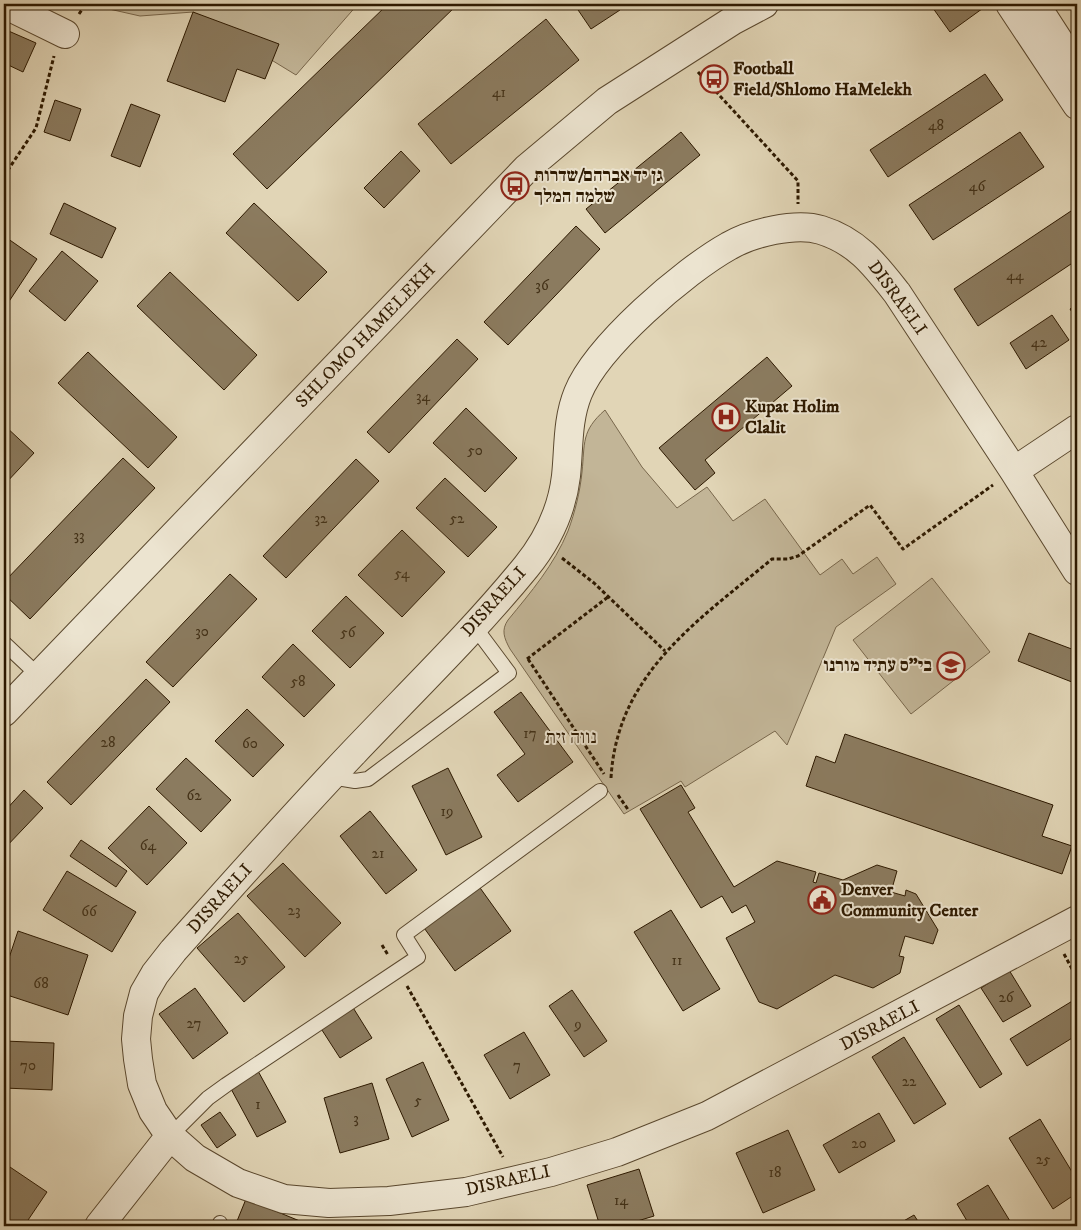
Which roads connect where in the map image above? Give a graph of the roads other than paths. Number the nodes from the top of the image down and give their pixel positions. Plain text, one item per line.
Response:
1 (4, 4) edge
2 (764, 4) edge
3 (1010, 4) edge
4 (1035, 4) edge
5 (65, 34) road end
6 (1077, 68) edge
7 (1077, 105) edge
8 (1077, 430) edge
9 (1014, 471) junction
10 (1077, 571) edge
11 (474, 626) junction
12 (4, 643) edge
13 (39, 676) junction
14 (4, 712) edge
15 (331, 776) junction
16 (600, 791) dead end
17 (1077, 920) edge
18 (170, 1136) junction
19 (99, 1226) edge

1 - 5 street
2 - 13 street, SHLOMO HAMELEKH
3 - 7 street
4 - 6 street
8 - 9 street
9 - 10 street, DISRAELI
9 - 11 street, DISRAELI
11 - 15 street, DISRAELI
11 - 15 lane
12 - 13 lane
13 - 14 street, SHLOMO HAMELEKH
15 - 18 street, DISRAELI
16 - 18 lane
17 - 18 street, DISRAELI
18 - 19 street

